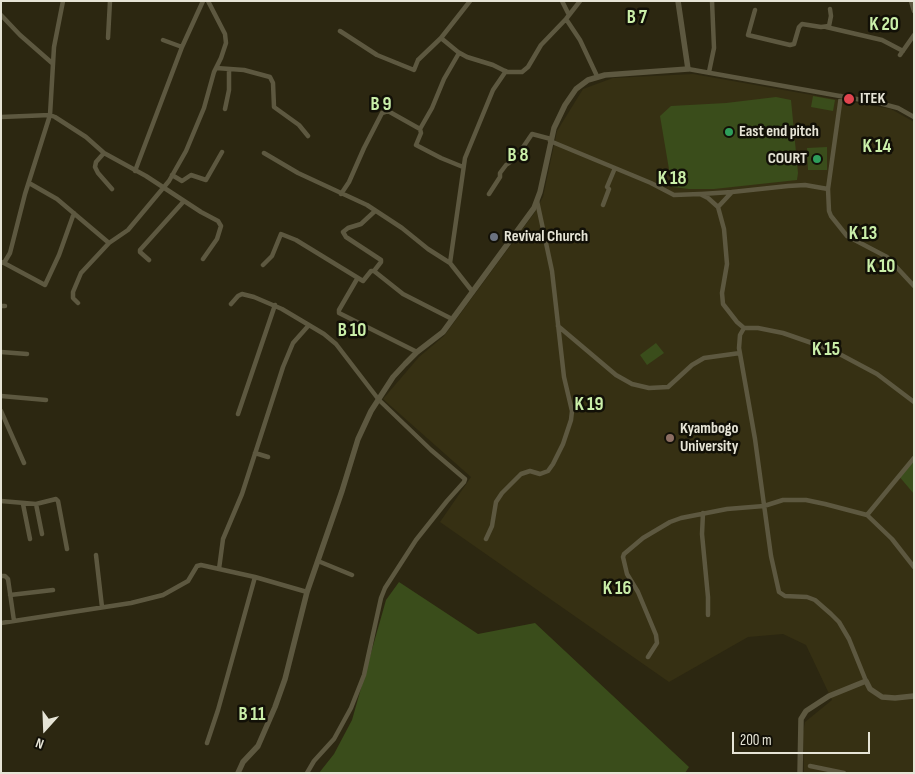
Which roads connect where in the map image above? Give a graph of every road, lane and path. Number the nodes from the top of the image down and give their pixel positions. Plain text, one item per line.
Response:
1 (63, 1) edge
2 (110, 1) edge
3 (203, 1) edge
4 (208, 1) edge
5 (470, 1) edge
6 (562, 1) edge
7 (580, 1) edge
8 (678, 1) edge
9 (712, 1) edge
10 (911, 1) edge
11 (830, 9) dead end
12 (755, 10) dead end
13 (914, 11) edge
14 (1, 15) edge
15 (569, 15) junction
16 (566, 20) junction
17 (825, 27) junction
18 (340, 31) dead end
19 (914, 35) edge
20 (108, 38) dead end
21 (441, 38) junction
22 (163, 40) dead end
23 (182, 47) junction
24 (458, 53) junction
25 (52, 63) junction
26 (216, 68) junction
27 (229, 69) junction
28 (688, 70) junction
29 (506, 72) junction
30 (709, 72) junction
31 (597, 76) junction
32 (841, 96) junction
33 (225, 109) dead end
34 (50, 116) junction
35 (1, 117) edge
36 (914, 117) edge
37 (420, 130) junction
38 (308, 136) dead end
39 (550, 140) junction
40 (104, 152) junction
41 (222, 152) dead end
42 (264, 153) dead end
43 (463, 167) junction
44 (615, 168) junction
45 (135, 171) junction
46 (172, 175) junction
47 (29, 183) junction
48 (163, 188) junction
49 (112, 189) dead end
50 (828, 189) junction
51 (732, 192) junction
52 (341, 194) junction
53 (489, 194) dead end
54 (700, 194) junction
55 (537, 200) junction
56 (184, 201) junction
57 (603, 205) dead end
58 (718, 207) junction
59 (375, 211) junction
60 (74, 213) junction
61 (109, 243) junction
62 (203, 259) dead end
63 (149, 260) dead end
64 (2, 262) edge
65 (450, 263) junction
66 (263, 265) dead end
67 (374, 271) junction
68 (357, 279) junction
69 (914, 286) edge
70 (472, 291) junction
71 (78, 303) dead end
72 (231, 304) dead end
73 (275, 306) junction
74 (452, 319) junction
75 (310, 325) junction
76 (558, 326) junction
77 (744, 328) junction
78 (1, 352) edge
79 (417, 352) junction
80 (740, 353) junction
81 (27, 354) dead end
82 (1, 396) edge
83 (46, 400) dead end
84 (379, 400) junction
85 (914, 402) edge
86 (1, 411) edge
87 (238, 414) dead end
88 (255, 453) junction
89 (268, 457) dead end
90 (914, 458) edge
91 (24, 463) dead end
92 (1, 501) edge
93 (23, 504) junction
94 (36, 504) junction
95 (764, 506) junction
96 (703, 512) junction
97 (867, 515) junction
98 (42, 534) dead end
99 (30, 539) dead end
100 (486, 539) dead end
101 (66, 549) dead end
102 (96, 555) dead end
103 (318, 561) junction
104 (914, 567) edge
105 (218, 569) junction
106 (352, 574) dead end
107 (1, 576) edge
108 (255, 577) junction
109 (53, 590) dead end
110 (307, 592) junction
111 (10, 595) junction
112 (102, 607) junction
113 (708, 615) dead end
114 (14, 621) junction
115 (1, 623) edge
116 (648, 657) dead end
117 (866, 681) junction
118 (914, 696) edge
119 (207, 743) dead end
120 (810, 766) dead end
121 (238, 773) edge
122 (307, 773) edge
123 (800, 773) edge
124 (844, 773) edge

1 - 25 street
2 - 20 street
3 - 23 street
4 - 26 street
5 - 21 street
6 - 15 street
7 - 15 street
8 - 28 street
9 - 30 street
10 - 13 street
11 - 17 street
12 - 17 street
14 - 25 street
15 - 16 street
16 - 29 street
16 - 31 street
17 - 19 street
18 - 21 street
21 - 24 street
22 - 23 street
23 - 45 street
24 - 29 street
24 - 37 street
25 - 34 street
26 - 27 street
26 - 46 street
27 - 33 street
27 - 38 street
28 - 30 street
28 - 31 street
29 - 43 street
30 - 32 street
31 - 39 street
32 - 36 street
32 - 50 street
34 - 35 street
34 - 40 street
34 - 47 street
37 - 43 street
37 - 52 street
39 - 44 street
39 - 53 street
39 - 55 street
40 - 45 street
40 - 49 street
41 - 46 street
42 - 52 street
43 - 65 street
44 - 54 street
44 - 57 street
45 - 48 street
46 - 48 street
47 - 60 street
47 - 64 street
48 - 56 street
48 - 61 street
50 - 51 street
50 - 69 street
51 - 54 street
51 - 58 street
52 - 59 street
54 - 58 street
55 - 70 street
55 - 76 street
56 - 62 street
56 - 63 street
58 - 77 street
59 - 65 street
59 - 67 street
60 - 61 street
60 - 64 street
61 - 71 street
65 - 70 street
66 - 68 street
67 - 68 street
67 - 74 street
68 - 79 street
70 - 74 street
72 - 73 street
73 - 75 street
73 - 87 street
74 - 79 street
75 - 84 street
75 - 88 street
76 - 80 street
76 - 100 street
77 - 80 street
77 - 85 street
78 - 81 street
79 - 84 street
80 - 95 street
82 - 83 street
84 - 103 street
84 - 122 street
86 - 91 street
88 - 89 street
88 - 105 street
90 - 97 street
92 - 93 street
93 - 94 street
93 - 99 street
94 - 98 street
94 - 101 street
95 - 96 street
95 - 97 street
95 - 117 street
96 - 113 street
96 - 116 street
97 - 104 street
102 - 112 street
103 - 106 street
103 - 110 street
105 - 108 street
105 - 112 street
107 - 111 street
108 - 110 street
108 - 119 street
109 - 111 street
110 - 121 street
111 - 114 street
112 - 114 street
114 - 115 street
117 - 118 street
117 - 123 street
120 - 124 street

